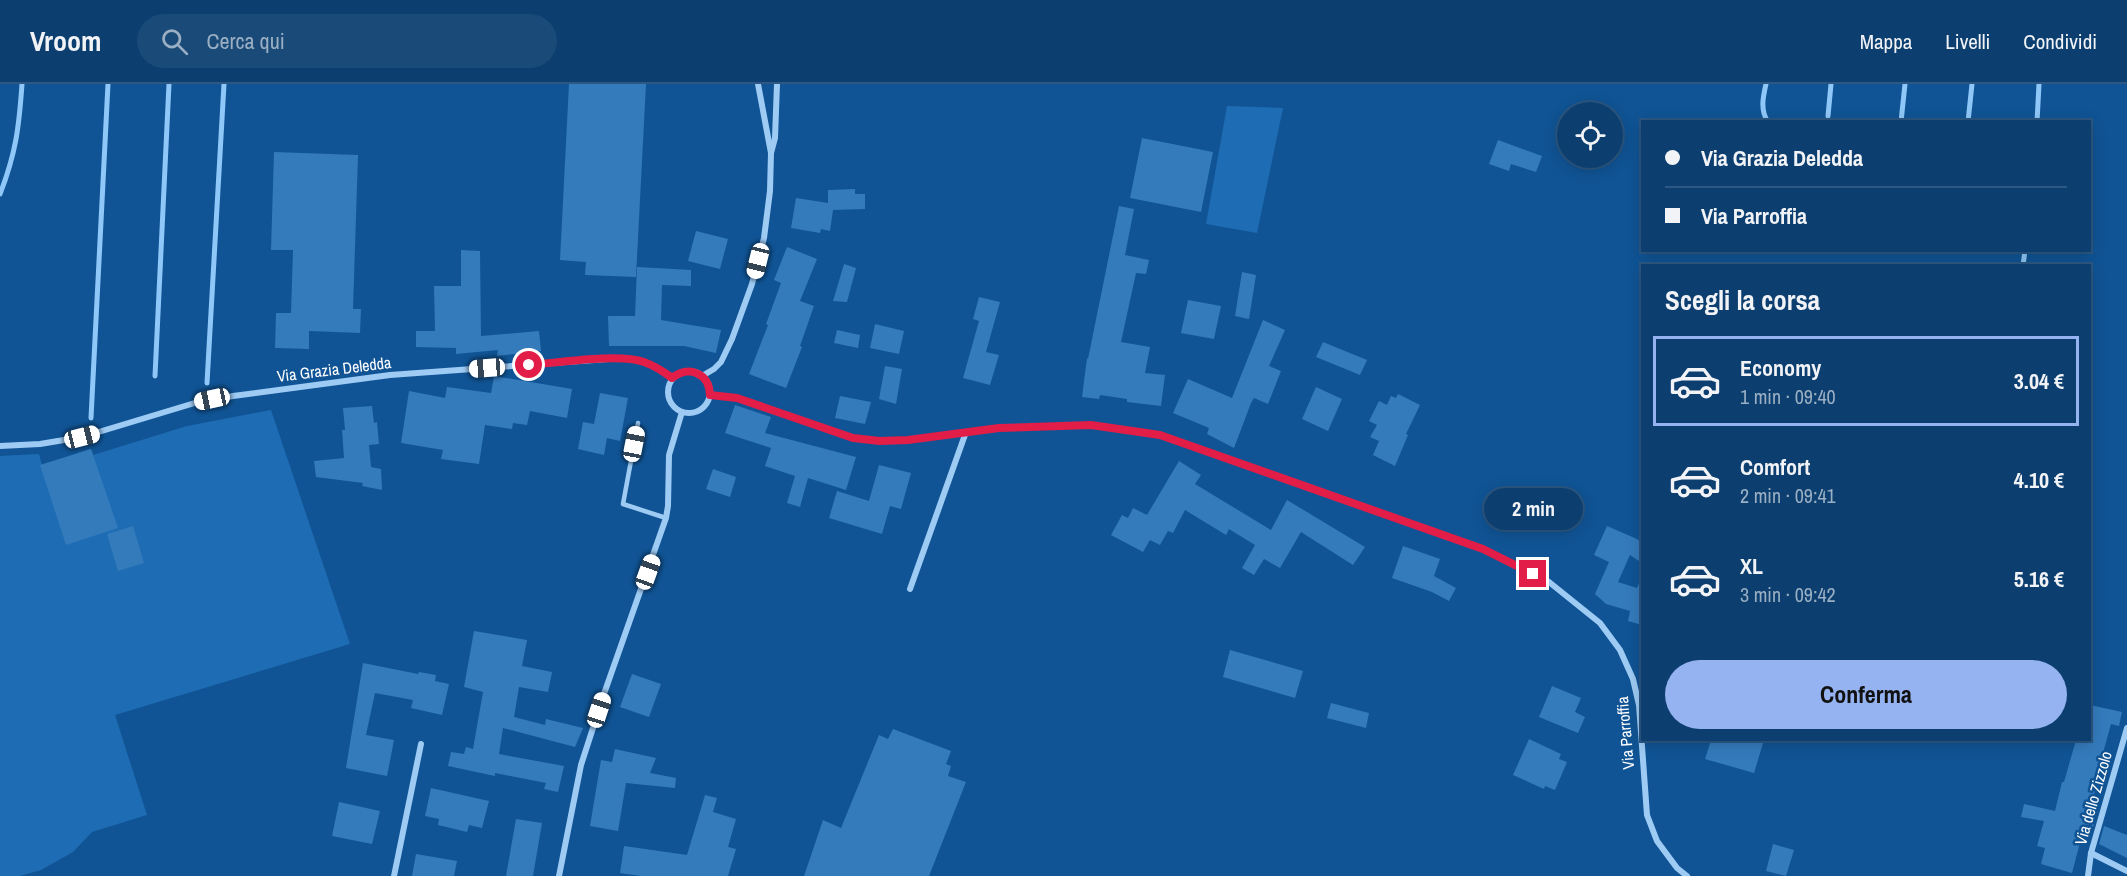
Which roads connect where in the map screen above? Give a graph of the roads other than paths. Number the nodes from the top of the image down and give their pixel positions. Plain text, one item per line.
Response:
1 (758, 84) edge
2 (777, 84) edge
3 (771, 153) junction
4 (702, 376) junction
5 (672, 378) junction
6 (710, 395) junction
7 (682, 412) junction
8 (638, 423) dead end
9 (966, 432) junction
10 (0, 446) edge
11 (666, 518) junction
12 (909, 589) dead end
13 (2127, 728) edge
14 (1641, 732) edge
15 (1642, 741) edge
16 (421, 744) dead end
17 (2091, 853) junction
18 (2127, 871) edge
19 (393, 876) edge
20 (559, 876) edge
21 (1687, 876) edge
22 (2088, 876) edge

1 - 3 street
2 - 3 street
3 - 4 street
4 - 5 street
4 - 6 street
5 - 7 street
5 - 10 street, Via Grazia Deledda
6 - 7 street
6 - 9 street, Via Parroffia
7 - 11 street
8 - 11 lane
9 - 12 street
9 - 14 street, Via Parroffia
11 - 20 street
13 - 17 street, Via dello Zizzolo
15 - 21 street, Via Parroffia
16 - 19 street
17 - 18 street
17 - 22 street, Via dello Zizzolo

